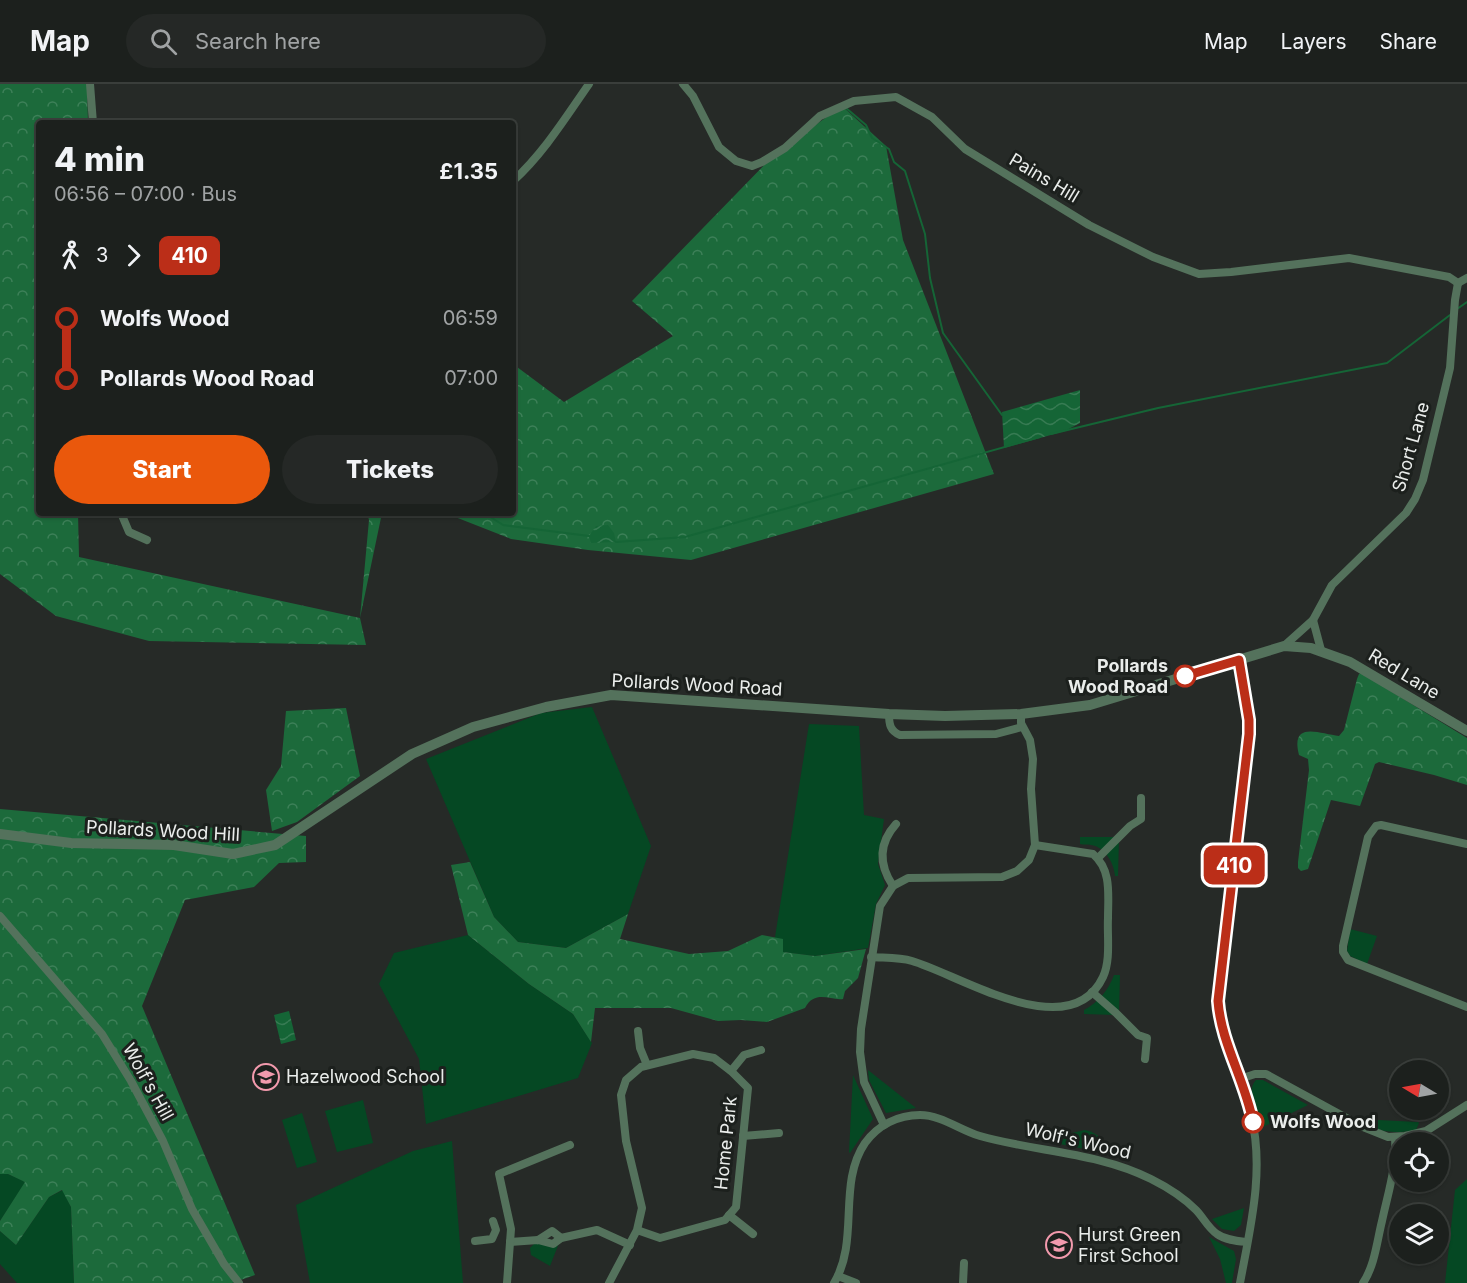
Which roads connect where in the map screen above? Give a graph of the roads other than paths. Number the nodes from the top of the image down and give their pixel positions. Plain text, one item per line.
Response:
1 (90, 84) edge
2 (589, 84) edge
3 (683, 84) edge
4 (93, 120) edge
5 (516, 178) edge
6 (1467, 278) edge
7 (1458, 283) junction
8 (122, 516) edge
9 (147, 540) dead end
10 (1313, 620) junction
11 (1284, 646) junction
12 (1321, 650) junction
13 (1239, 660) junction
14 (889, 714) junction
15 (1021, 714) junction
16 (1022, 727) junction
17 (1467, 731) edge
18 (406, 759) joint
19 (1140, 798) dead end
20 (896, 824) dead end
21 (0, 834) edge
22 (1467, 844) edge
23 (1035, 845) junction
24 (1098, 858) junction
25 (893, 886) junction
26 (0, 916) edge
27 (871, 957) junction
28 (1092, 992) junction
29 (1467, 1007) edge
30 (638, 1031) dead end
31 (761, 1050) dead end
32 (1145, 1059) dead end
33 (647, 1065) junction
34 (731, 1071) junction
35 (1240, 1079) junction
36 (1467, 1105) edge
37 (884, 1125) junction
38 (1422, 1132) edge
39 (779, 1133) dead end
40 (743, 1136) junction
41 (1389, 1137) edge
42 (570, 1145) dead end
43 (1389, 1191) edge
44 (729, 1215) junction
45 (493, 1221) dead end
46 (511, 1229) junction
47 (496, 1230) junction
48 (637, 1230) junction
49 (753, 1234) dead end
50 (475, 1241) dead end
51 (510, 1242) junction
52 (1247, 1242) junction
53 (630, 1245) junction
54 (964, 1263) dead end
55 (836, 1280) edge
56 (239, 1283) edge
57 (507, 1283) edge
58 (609, 1283) edge
59 (856, 1283) edge
60 (963, 1283) edge
61 (1240, 1283) edge
62 (1363, 1283) edge

1 - 4 street
2 - 5 street
3 - 7 street, Pains Hill
6 - 7 street
7 - 10 street, Short Lane
8 - 9 street
10 - 11 street, Short Lane
10 - 12 street
11 - 12 street, Pollards Wood Road
11 - 13 street, Pollards Wood Road
12 - 17 street, Red Lane
13 - 15 street, Pollards Wood Road
13 - 35 street
14 - 15 street, Pollards Wood Road
14 - 16 street
14 - 18 street, Pollards Wood Road
15 - 16 street
16 - 23 street
18 - 21 street, Pollards Wood Hill
19 - 24 street
20 - 25 street
22 - 29 street
23 - 24 street
23 - 25 street
24 - 28 street
25 - 27 street
26 - 56 street, Wolf's Hill
27 - 28 street
27 - 37 street
28 - 32 street
30 - 33 street
31 - 34 street
33 - 34 street, Home Park
33 - 48 street, Home Park
34 - 40 street, Home Park
35 - 41 street
35 - 52 street
36 - 38 street
37 - 52 street, Wolf's Wood
37 - 55 street, Wolf's Wood
39 - 40 street
40 - 44 street, Home Park
42 - 46 street
43 - 62 street
44 - 48 street, Home Park
44 - 49 street
45 - 47 street
46 - 47 street
46 - 51 street
47 - 50 street
48 - 53 street, Home Park
51 - 53 street
51 - 57 street
52 - 61 street
53 - 58 street, Home Park
54 - 60 street
55 - 59 street, Wolf's Wood

